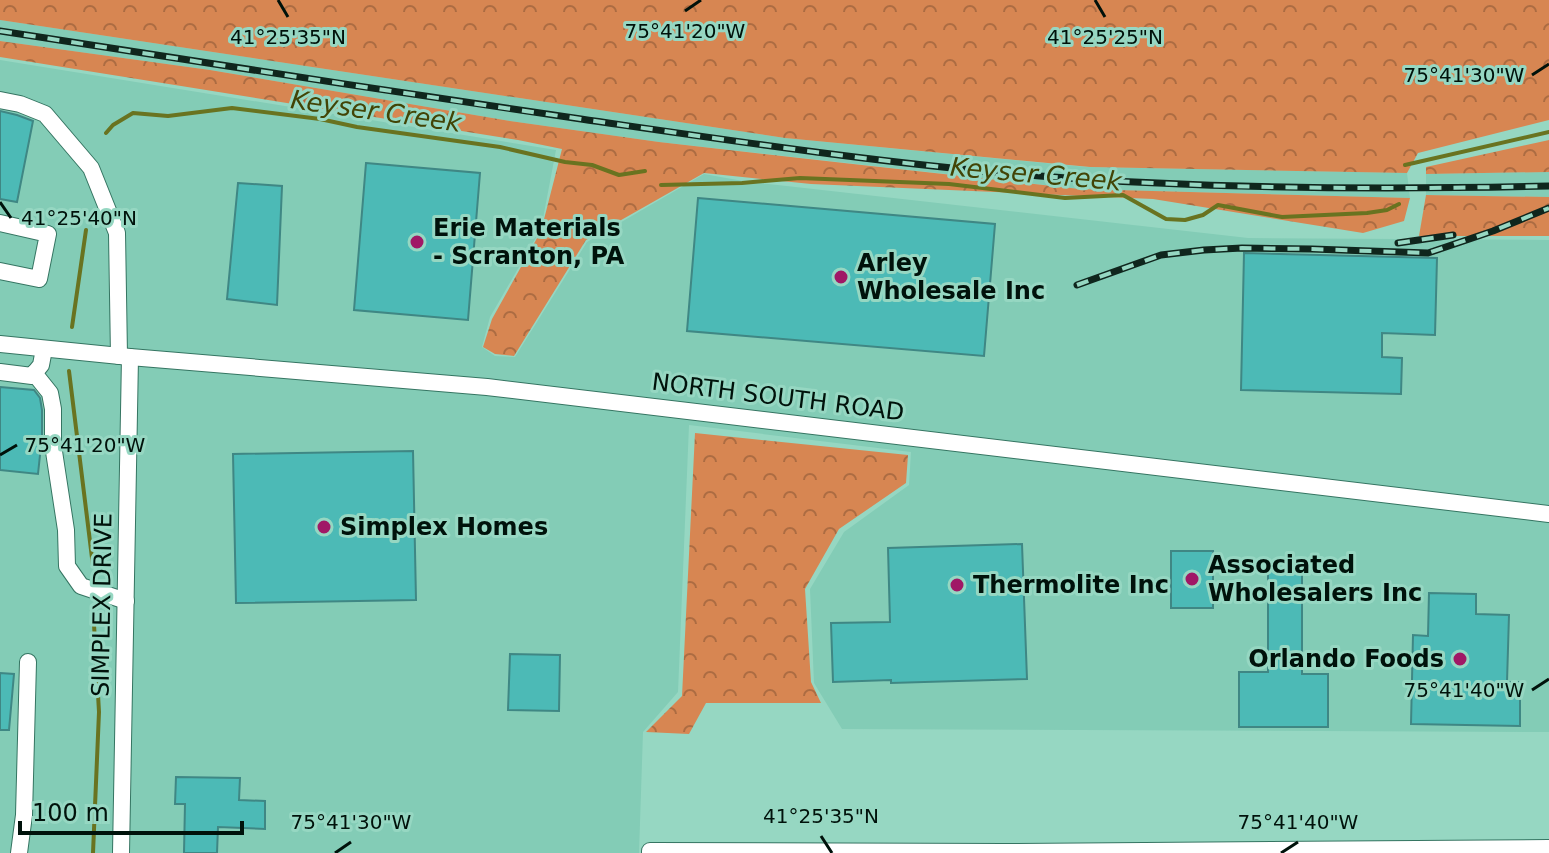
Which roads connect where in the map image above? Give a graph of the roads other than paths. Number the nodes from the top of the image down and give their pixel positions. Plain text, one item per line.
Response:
1 (0, 100) edge
2 (0, 223) edge
3 (0, 271) edge
4 (0, 344) edge
5 (44, 349) junction
6 (124, 356) junction
7 (0, 372) edge
8 (34, 373) junction
9 (1549, 514) edge
10 (126, 601) junction
11 (28, 662) dead end
12 (1542, 849) edge
13 (650, 852) edge
14 (1003, 852) edge
15 (19, 853) edge
16 (121, 853) edge

1 - 6 street, SIMPLEX DRIVE
2 - 3 street
4 - 5 street, NORTH SOUTH ROAD
5 - 6 street, NORTH SOUTH ROAD
5 - 8 street
6 - 9 street, NORTH SOUTH ROAD
6 - 10 street, SIMPLEX DRIVE
7 - 8 street
8 - 10 street
10 - 16 street, SIMPLEX DRIVE
11 - 15 street
12 - 14 street
13 - 14 street

